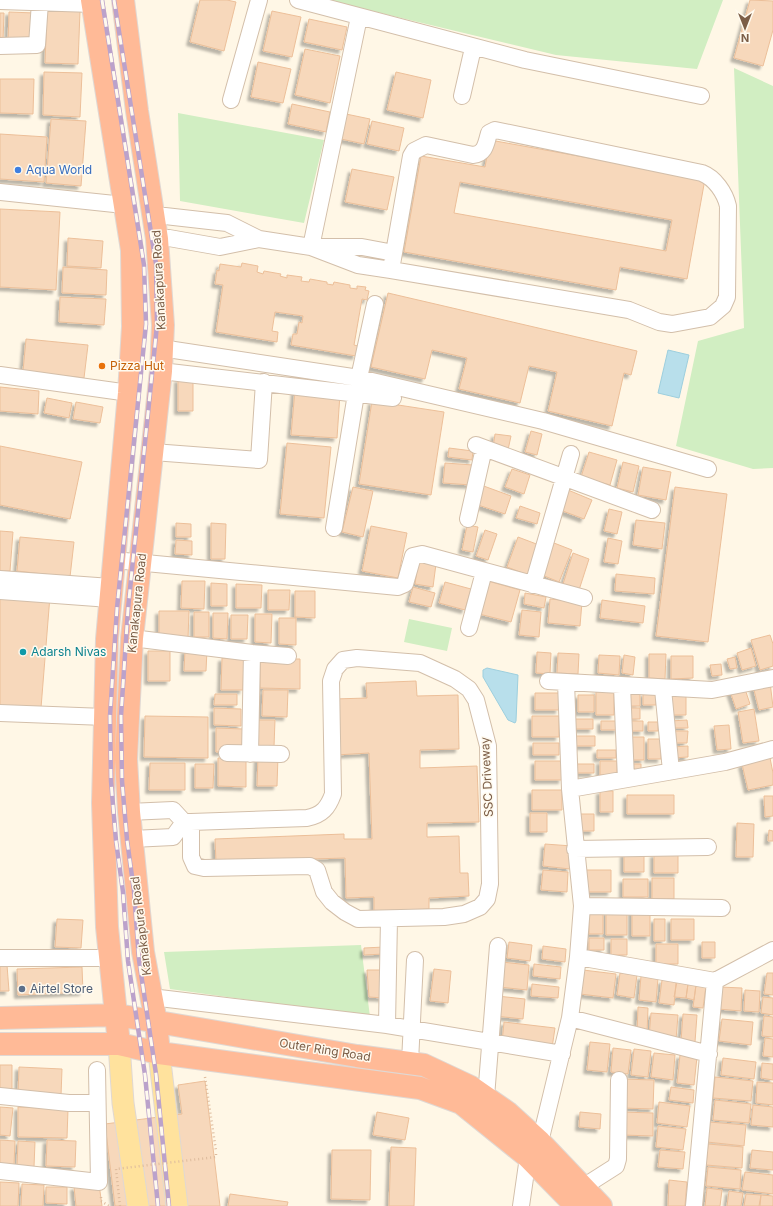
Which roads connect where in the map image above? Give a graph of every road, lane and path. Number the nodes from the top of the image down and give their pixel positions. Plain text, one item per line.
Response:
1 (123, 0) edge
2 (259, 0) edge
3 (298, 0) edge
4 (0, 1) edge
5 (40, 2) junction
6 (92, 2) edge
7 (359, 17) junction
8 (0, 46) edge
9 (473, 48) junction
10 (462, 96) dead end
11 (701, 96) dead end
12 (231, 100) dead end
13 (0, 192) edge
14 (124, 205) junction
15 (154, 216) junction
16 (157, 239) junction
17 (259, 239) junction
18 (311, 247) junction
19 (394, 253) junction
20 (391, 270) junction
21 (375, 304) dead end
22 (161, 348) junction
23 (161, 371) junction
24 (0, 375) edge
25 (359, 378) junction
26 (264, 382) junction
27 (130, 393) junction
28 (356, 394) junction
29 (393, 398) dead end
30 (153, 452) junction
31 (571, 454) dead end
32 (708, 469) dead end
33 (563, 476) junction
34 (652, 510) dead end
35 (468, 519) dead end
36 (334, 528) dead end
37 (114, 560) junction
38 (141, 562) junction
39 (484, 572) junction
40 (0, 579) edge
41 (533, 585) junction
42 (0, 592) edge
43 (110, 593) junction
44 (584, 598) dead end
45 (469, 628) dead end
46 (132, 638) junction
47 (252, 653) junction
48 (288, 656) dead end
49 (773, 678) edge
50 (548, 681) dead end
51 (566, 682) junction
52 (622, 686) junction
53 (663, 689) junction
54 (0, 713) edge
55 (105, 717) junction
56 (773, 749) edge
57 (227, 753) dead end
58 (250, 754) junction
59 (281, 754) dead end
60 (670, 771) junction
61 (626, 779) junction
62 (570, 789) junction
63 (129, 812) junction
64 (188, 822) junction
65 (132, 838) junction
66 (708, 847) dead end
67 (576, 849) junction
68 (582, 906) junction
69 (722, 908) dead end
70 (389, 919) junction
71 (498, 946) dead end
72 (773, 950) edge
73 (578, 957) junction
74 (0, 958) edge
75 (110, 958) junction
76 (415, 960) dead end
77 (715, 980) junction
78 (151, 997) junction
79 (117, 1015) junction
80 (0, 1018) edge
81 (570, 1018) junction
82 (156, 1022) junction
83 (388, 1025) junction
84 (412, 1029) junction
85 (490, 1043) junction
86 (0, 1044) edge
87 (119, 1044) junction
88 (159, 1053) junction
89 (562, 1054) junction
90 (709, 1054) junction
91 (410, 1062) junction
92 (97, 1070) dead end
93 (619, 1080) dead end
94 (204, 1081) dead end
95 (0, 1096) edge
96 (486, 1097) junction
97 (97, 1103) junction
98 (534, 1150) junction
99 (0, 1171) edge
100 (579, 1197) edge
101 (102, 1206) edge
102 (109, 1206) edge
103 (120, 1206) edge
104 (138, 1206) edge
105 (177, 1206) edge
106 (521, 1206) edge
107 (601, 1206) edge
108 (694, 1206) edge

1 - 15 highway, Kanakapura Road
2 - 12 street
3 - 7 street
4 - 5 street
5 - 6 street
5 - 8 street
6 - 14 highway
7 - 9 street
7 - 18 street
9 - 10 street
9 - 11 street
13 - 14 street
14 - 27 highway
15 - 16 highway, Kanakapura Road
15 - 17 street
16 - 17 street
16 - 22 highway, Kanakapura Road
17 - 18 street
18 - 19 street
18 - 20 street
19 - 20 street
19 - 20 street
21 - 25 street
22 - 23 highway, Kanakapura Road
22 - 25 street
23 - 26 street
23 - 30 highway, Kanakapura Road
24 - 27 street
25 - 32 street
26 - 28 street
26 - 30 street
27 - 37 highway
28 - 29 street
28 - 36 street
30 - 38 highway, Kanakapura Road
31 - 33 street
33 - 34 street
33 - 35 street
33 - 41 street
37 - 38 street
37 - 43 highway
38 - 39 street
38 - 46 highway, Kanakapura Road
39 - 41 street
39 - 45 street
40 - 43 street
41 - 44 street
42 - 43 street
43 - 55 highway
46 - 47 street
46 - 63 highway, Kanakapura Road
47 - 48 street
47 - 58 street
49 - 53 street
50 - 51 street
51 - 52 street
51 - 62 street
52 - 53 street
52 - 61 street
53 - 60 street
54 - 55 street
55 - 75 highway
56 - 60 street
57 - 58 street
58 - 59 street
60 - 61 street
61 - 62 street
62 - 67 street
63 - 64 street
63 - 65 highway, Kanakapura Road
64 - 65 street
64 - 70 street, SSC Driveway
64 - 70 street, SSC Driveway
65 - 78 highway, Kanakapura Road
66 - 67 street
67 - 68 street
68 - 69 street
68 - 73 street
70 - 83 street
71 - 85 street
72 - 77 street
73 - 77 street
73 - 81 street
74 - 75 street
75 - 79 highway
76 - 84 street
77 - 90 street
78 - 82 highway, Kanakapura Road
78 - 83 street
79 - 80 highway, Outer Ring Road
79 - 82 highway, Outer Ring Road
79 - 87 highway
81 - 89 street
81 - 90 street
82 - 88 highway, Kanakapura Road
82 - 91 highway, Outer Ring Road
83 - 84 street
84 - 85 street
84 - 91 street
85 - 89 street
85 - 96 street
86 - 87 highway, Outer Ring Road
87 - 88 highway, Outer Ring Road
87 - 104 main road
88 - 98 highway, Outer Ring Road
88 - 105 main road, Kanakapura Road
89 - 98 street
90 - 108 street
91 - 96 highway, Outer Ring Road
92 - 97 street
93 - 100 street
94 - 103 path, bridge
95 - 97 street
96 - 98 highway, Outer Ring Road
97 - 99 street
98 - 100 highway, Outer Ring Road
98 - 106 street
100 - 107 highway, Outer Ring Road
101 - 102 path

